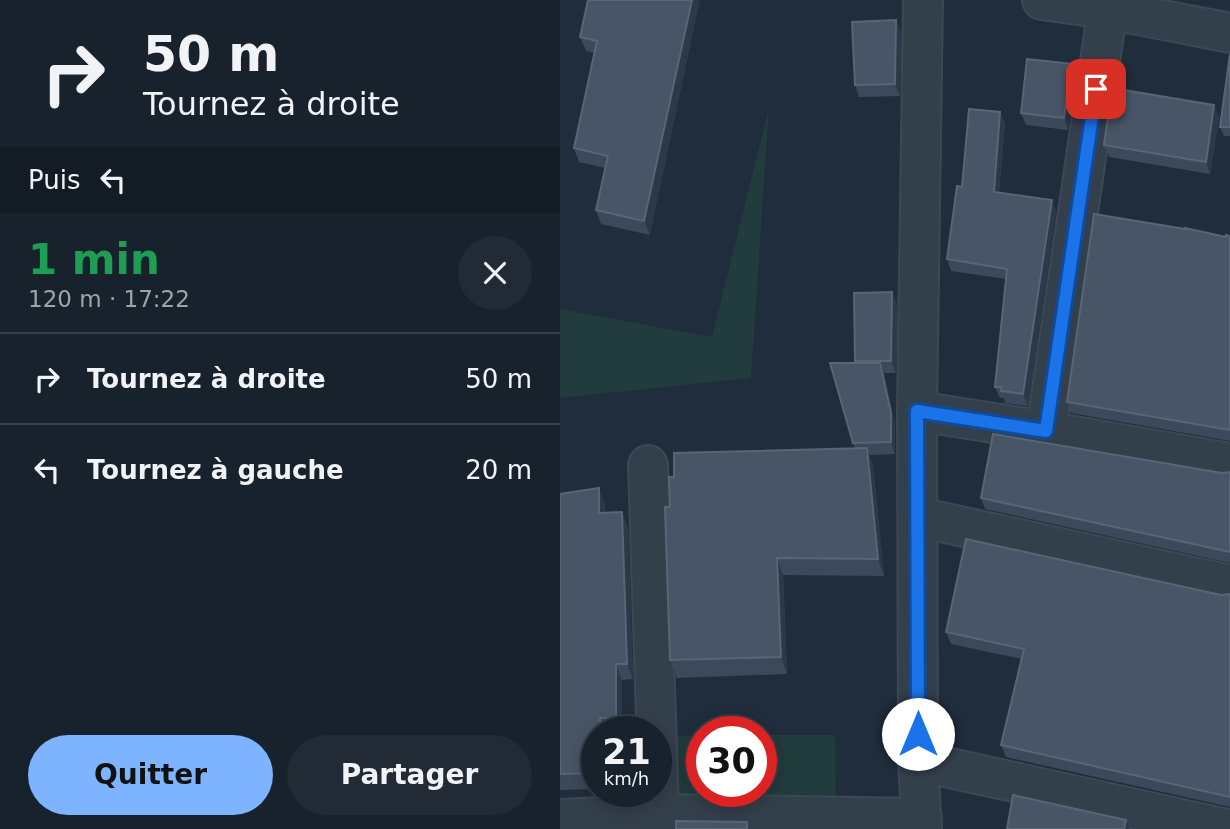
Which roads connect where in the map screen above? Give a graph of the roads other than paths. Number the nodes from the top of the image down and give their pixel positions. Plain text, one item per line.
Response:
1 (923, 0) edge
2 (1042, 0) edge
3 (1108, 5) edge
4 (1230, 33) edge
5 (917, 411) junction
6 (1046, 431) junction
7 (1230, 463) edge
8 (648, 465) dead end
9 (918, 517) junction
10 (1230, 585) edge
11 (918, 761) junction
12 (659, 814) junction
13 (560, 819) edge
14 (922, 823) edge
15 (1227, 829) edge

1 - 5 street
2 - 3 street
3 - 4 street
3 - 6 street
5 - 6 street
5 - 9 street
6 - 7 street
8 - 12 street
9 - 10 street
9 - 11 street
11 - 14 street
11 - 15 street
12 - 13 street
12 - 14 street

